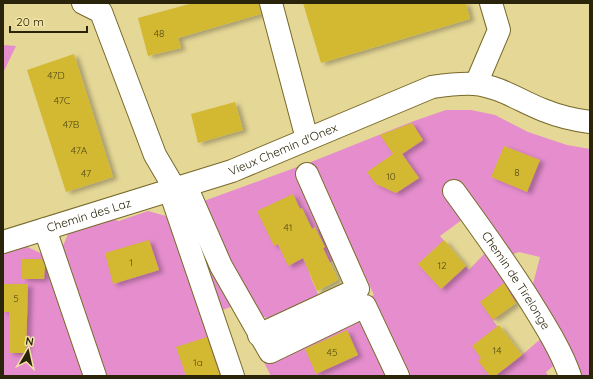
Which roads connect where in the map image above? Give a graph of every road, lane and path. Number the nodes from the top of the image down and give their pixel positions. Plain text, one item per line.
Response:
1 (83, 3) edge
2 (271, 3) edge
3 (491, 3) edge
4 (476, 84) junction
5 (590, 122) edge
6 (307, 139) junction
7 (307, 174) dead end
8 (177, 189) junction
9 (454, 191) dead end
10 (45, 229) junction
11 (3, 242) edge
12 (260, 335) junction
13 (95, 376) edge
14 (233, 376) edge
15 (398, 376) edge
16 (570, 376) edge

1 - 8 street
2 - 6 street
3 - 4 street
4 - 5 street, Vieux Chemin d'Onex
4 - 6 street, Vieux Chemin d'Onex
6 - 8 street, Vieux Chemin d'Onex
7 - 12 street
8 - 10 street, Chemin des Laz
8 - 12 street
8 - 14 street
9 - 16 street, Chemin de Tirelonge
10 - 11 street, Chemin des Laz
10 - 13 street
12 - 15 street

